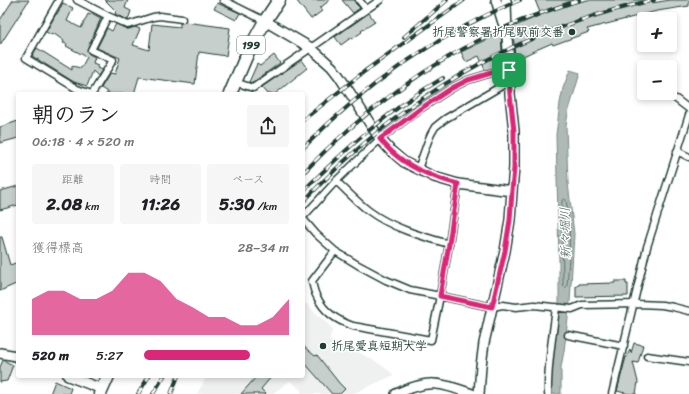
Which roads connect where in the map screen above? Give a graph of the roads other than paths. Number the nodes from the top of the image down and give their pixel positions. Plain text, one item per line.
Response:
1 (59, 0) edge
2 (77, 0) edge
3 (223, 0) edge
4 (279, 0) edge
5 (359, 0) edge
6 (380, 0) edge
7 (496, 0) edge
8 (506, 0) edge
9 (366, 9) junction
10 (108, 16) junction
11 (182, 19) dead end
12 (265, 21) junction
13 (507, 37) junction
14 (312, 48) junction
15 (509, 70) junction
16 (235, 82) junction
17 (510, 82) junction
18 (86, 92) edge
19 (93, 92) edge
20 (231, 92) edge
21 (677, 100) edge
22 (689, 109) edge
23 (689, 115) edge
24 (380, 139) junction
25 (678, 151) junction
26 (689, 157) edge
27 (418, 169) junction
28 (336, 181) junction
29 (458, 184) junction
30 (512, 191) junction
31 (305, 216) edge
32 (305, 220) edge
33 (449, 244) junction
34 (335, 251) junction
35 (440, 296) junction
36 (633, 304) junction
37 (492, 307) junction
38 (558, 307) junction
39 (689, 311) edge
40 (568, 335) dead end
41 (624, 346) junction
42 (0, 353) edge
43 (16, 356) edge
44 (647, 356) dead end
45 (689, 362) edge
46 (72, 378) edge
47 (107, 378) edge
48 (101, 391) edge
49 (396, 394) edge
50 (472, 394) edge
51 (479, 394) edge
52 (548, 394) edge
53 (612, 394) edge

1 - 18 street
2 - 10 street
3 - 12 street
4 - 12 highway, 199
5 - 9 street
6 - 9 street
7 - 13 street
8 - 13 street
9 - 14 street
10 - 11 street
10 - 19 street
12 - 14 street
12 - 16 highway, 199
13 - 15 street
14 - 16 street
14 - 24 street
15 - 17 street
15 - 24 street
16 - 20 highway, 199
17 - 27 street
17 - 30 street
21 - 22 street
23 - 25 street
24 - 27 street
24 - 28 street
25 - 26 street
25 - 36 street
27 - 29 street
28 - 31 street
28 - 33 street
29 - 30 street
29 - 33 street
30 - 37 street
32 - 34 street
33 - 35 street
34 - 35 street
34 - 35 street
35 - 37 street
36 - 38 street
36 - 39 street
36 - 41 street
37 - 38 street
37 - 51 street
38 - 52 street
40 - 41 street
41 - 53 street
42 - 43 street
44 - 45 street
46 - 48 street
47 - 48 highway
49 - 50 street

